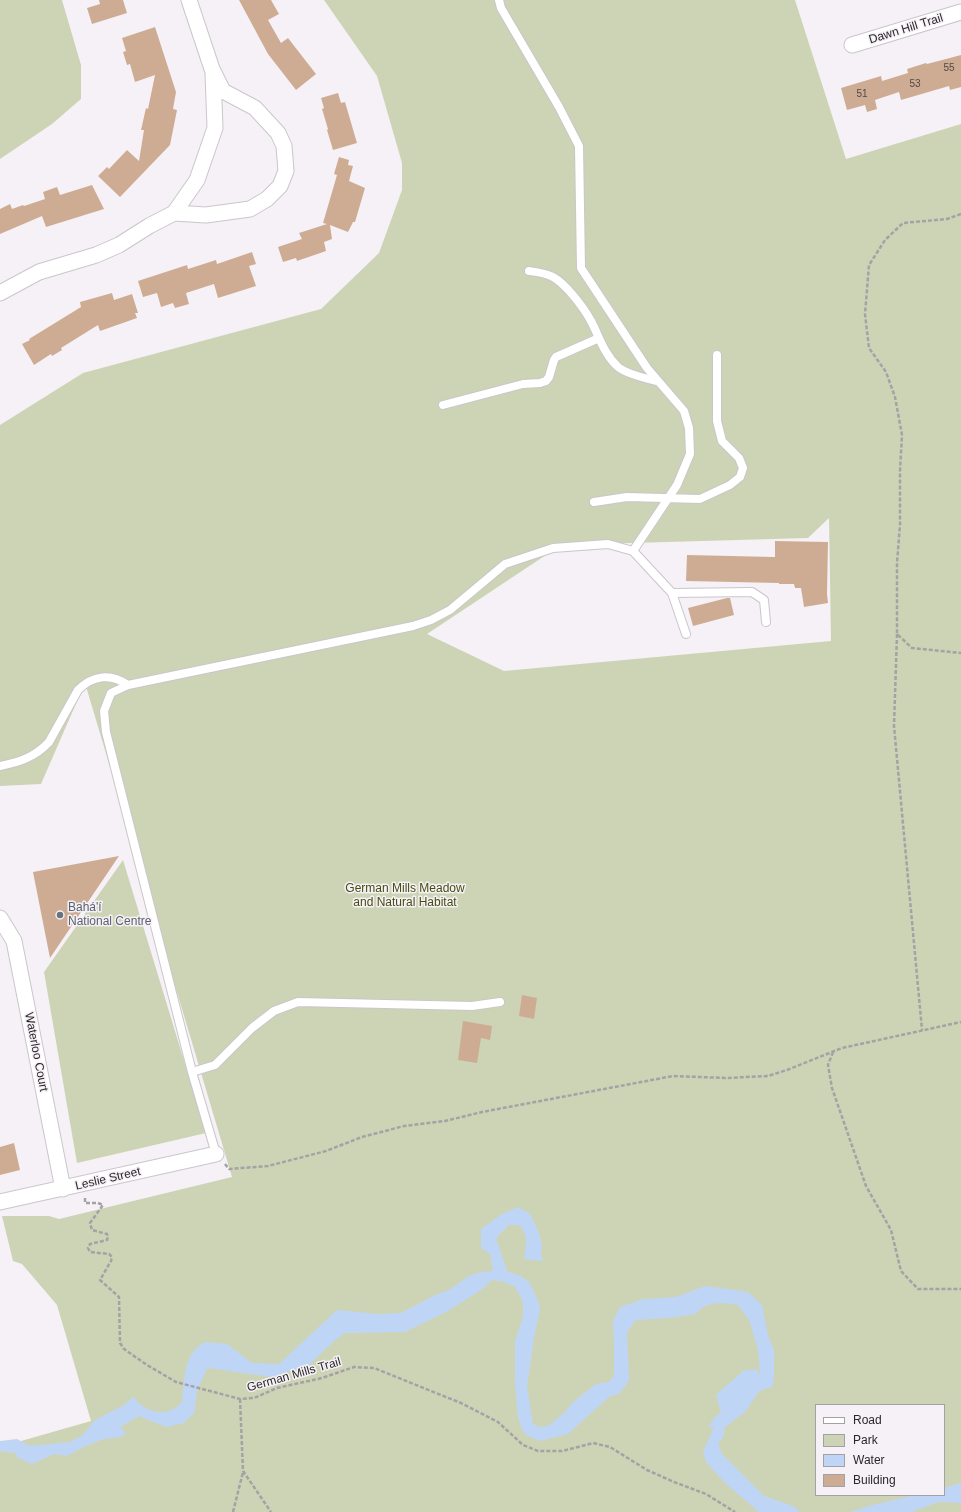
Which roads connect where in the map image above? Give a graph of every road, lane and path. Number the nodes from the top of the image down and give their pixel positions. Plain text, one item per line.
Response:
1 (190, 0) edge
2 (499, 0) edge
3 (961, 12) edge
4 (852, 45) dead end
5 (212, 69) junction
6 (174, 213) junction
7 (961, 214) edge
8 (529, 271) dead end
9 (0, 293) edge
10 (599, 338) junction
11 (717, 355) dead end
12 (657, 381) junction
13 (443, 404) dead end
14 (668, 498) junction
15 (594, 502) dead end
16 (633, 551) junction
17 (672, 593) junction
18 (766, 622) dead end
19 (686, 634) dead end
20 (897, 634) junction
21 (961, 653) edge
22 (128, 686) junction
23 (0, 766) edge
24 (0, 918) edge
25 (500, 1002) dead end
26 (961, 1022) edge
27 (922, 1030) junction
28 (833, 1051) junction
29 (192, 1072) junction
30 (216, 1154) junction
31 (88, 1183) junction
32 (63, 1189) junction
33 (0, 1202) edge
34 (961, 1289) edge
35 (240, 1399) junction
36 (243, 1471) junction
37 (233, 1512) edge
38 (271, 1512) edge
39 (735, 1512) edge

1 - 5 street
2 - 12 lane
3 - 4 street, Dawn Hill Trail
5 - 6 street
5 - 6 street
6 - 9 street
7 - 20 path
8 - 10 lane
10 - 12 lane
10 - 13 lane
11 - 14 lane
12 - 14 lane
14 - 15 lane
14 - 16 lane
16 - 17 lane
16 - 22 lane
17 - 18 lane
17 - 19 lane
20 - 21 path
20 - 27 path
22 - 23 lane
22 - 29 lane
24 - 32 street, Waterloo Court
25 - 29 lane
26 - 27 path
27 - 28 path
28 - 30 path
28 - 34 path
29 - 30 lane
30 - 31 street, Leslie Street
31 - 32 street, Leslie Street
31 - 35 path, German Mills Trail
32 - 33 street, Leslie Street
35 - 36 path
35 - 39 path, German Mills Trail
36 - 37 path
36 - 38 path

